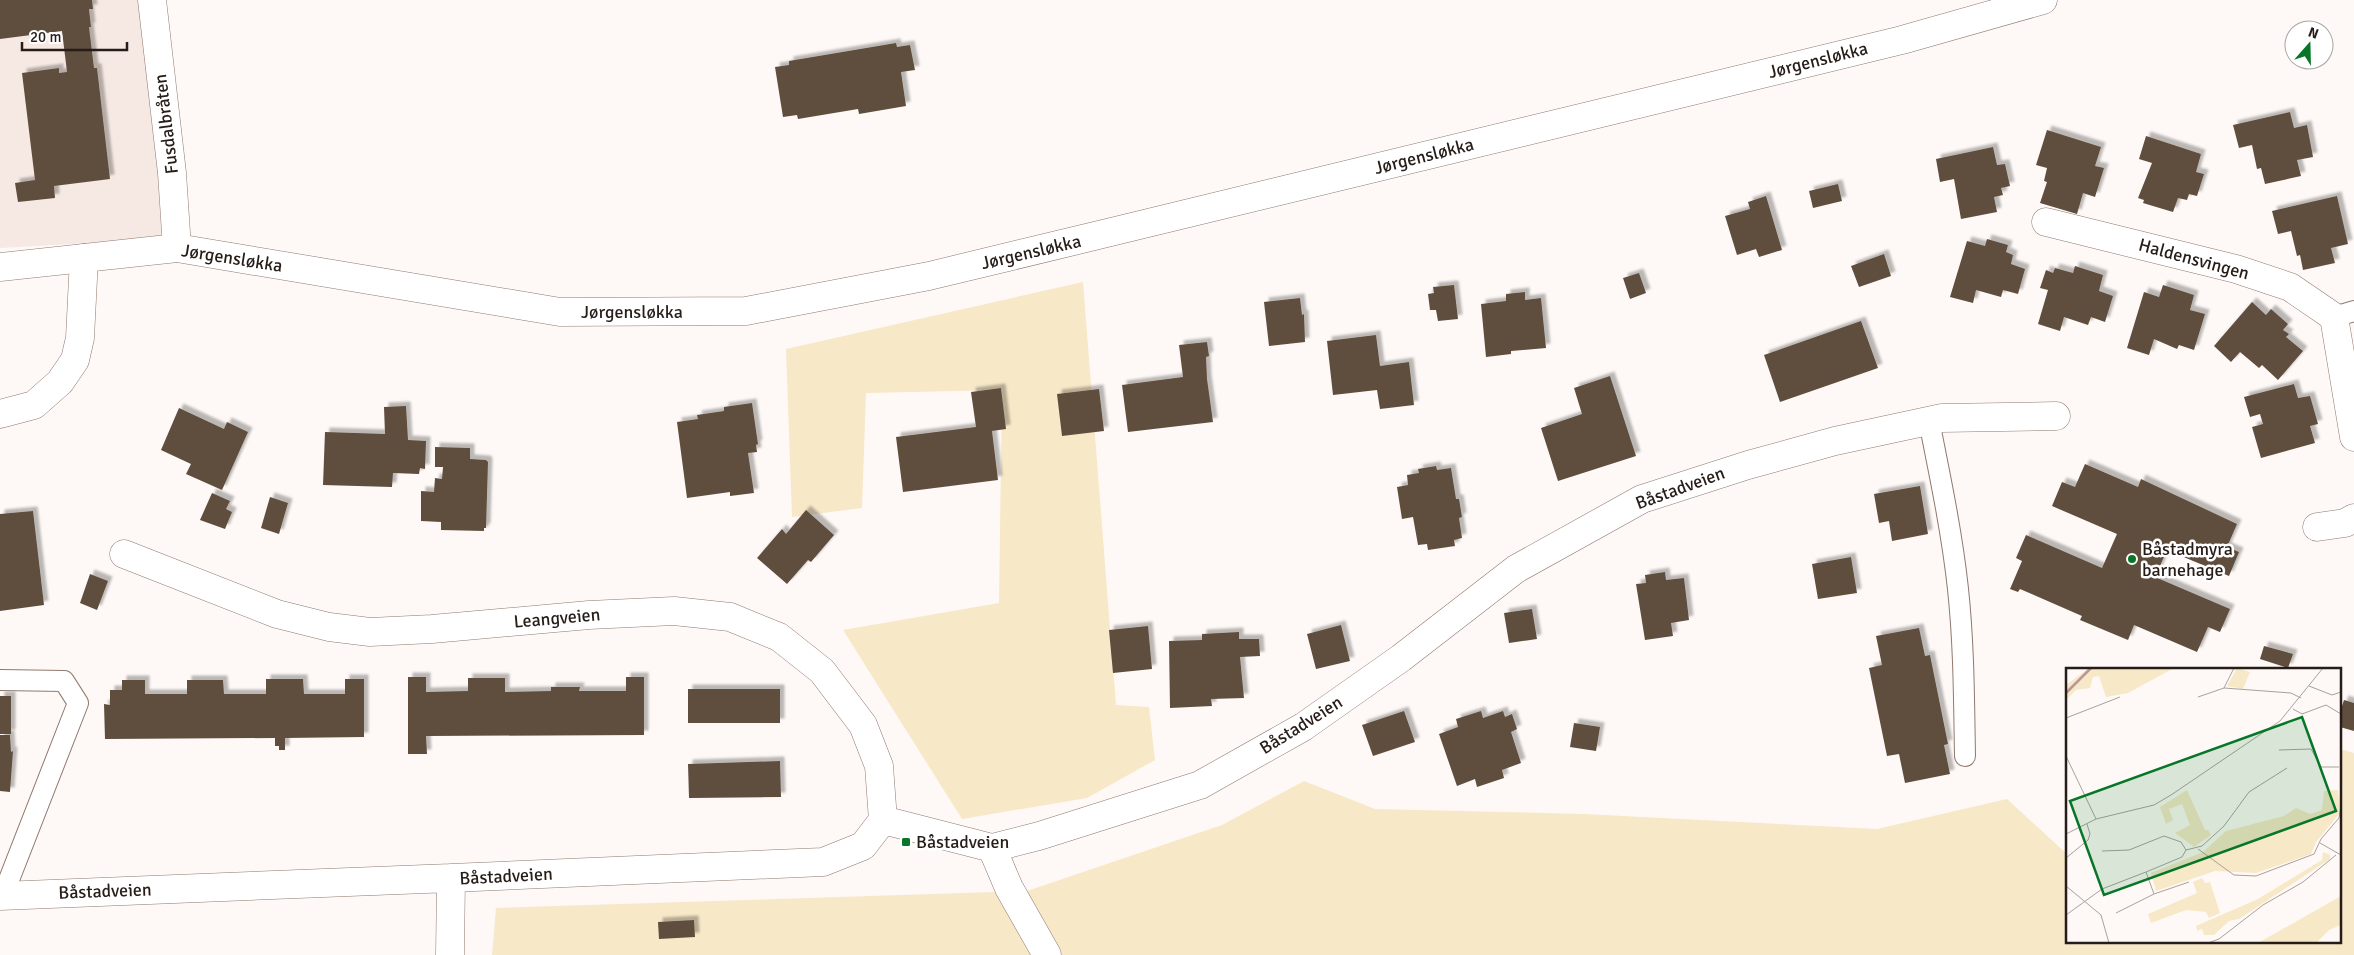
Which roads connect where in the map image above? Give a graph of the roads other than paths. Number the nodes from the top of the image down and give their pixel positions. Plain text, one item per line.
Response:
1 (152, 0) edge
2 (2043, 0) edge
3 (2046, 222) dead end
4 (176, 248) junction
5 (84, 258) junction
6 (0, 267) edge
7 (2344, 314) edge
8 (0, 414) edge
9 (2056, 416) dead end
10 (1928, 421) junction
11 (2354, 437) edge
12 (2354, 518) edge
13 (2316, 527) dead end
14 (124, 554) dead end
15 (0, 680) edge
16 (1965, 756) dead end
17 (882, 820) junction
18 (992, 848) junction
19 (451, 878) junction
20 (1, 895) edge
21 (450, 955) edge
22 (1047, 955) edge

1 - 4 street, Fusdalbråten
2 - 4 street, Jørgensløkka
3 - 7 street, Haldensvingen
4 - 5 street, Jørgensløkka
5 - 6 street, Jørgensløkka
5 - 8 street
7 - 11 street, Haldensvingen
9 - 10 street, Båstadveien
10 - 16 lane
10 - 18 street, Båstadveien
12 - 13 street
14 - 17 street, Leangveien
15 - 20 lane
17 - 18 street, Båstadveien
17 - 19 street, Båstadveien
18 - 22 street
19 - 20 street, Båstadveien
19 - 21 street, Båstadveien

